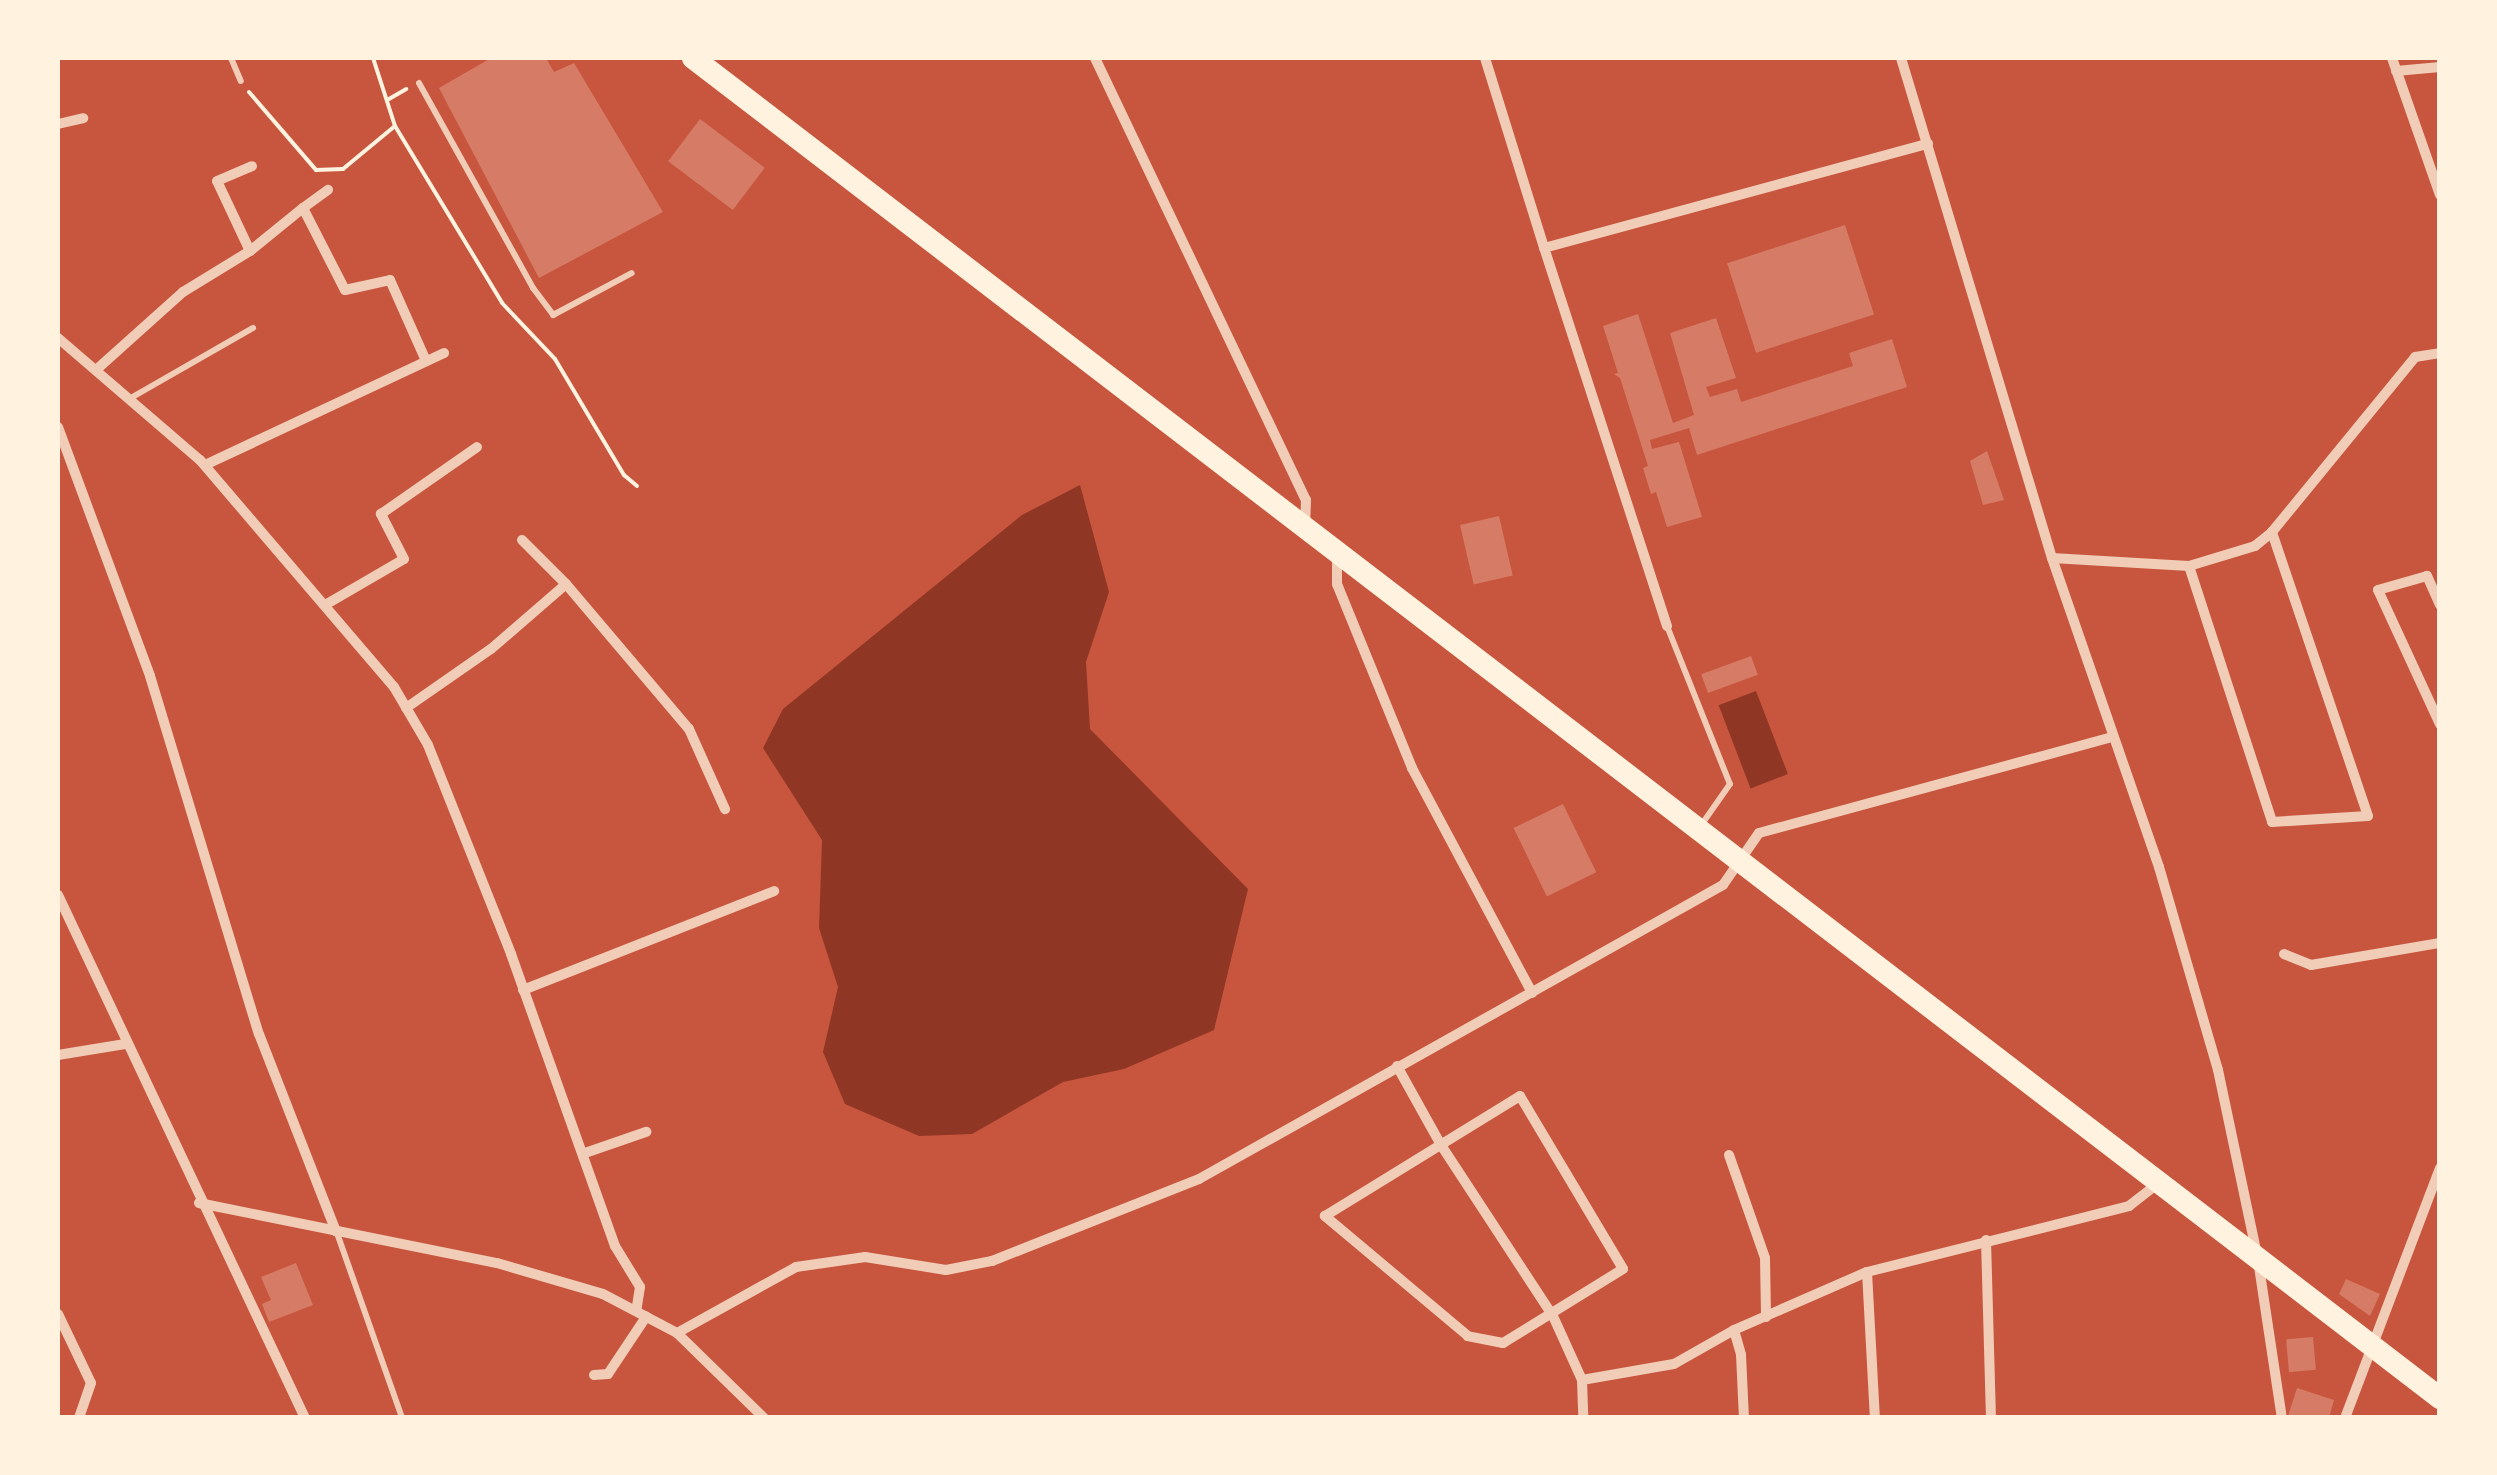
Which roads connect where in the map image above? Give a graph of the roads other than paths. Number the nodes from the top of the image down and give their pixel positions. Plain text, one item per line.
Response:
1 (230, 58) edge
2 (693, 58) edge
3 (1095, 58) edge
4 (1486, 58) edge
5 (1901, 58) edge
6 (2392, 58) edge
7 (2440, 67) edge
8 (2396, 71) junction
9 (241, 81) road end
10 (419, 83) dead end
11 (83, 118) dead end
12 (58, 124) edge
13 (1928, 144) junction
14 (252, 166) dead end
15 (328, 190) dead end
16 (2440, 195) edge
17 (303, 208) junction
18 (1544, 248) junction
19 (250, 250) junction
20 (632, 273) dead end
21 (253, 328) dead end
22 (58, 338) edge
23 (444, 353) dead end
24 (2440, 354) edge
25 (426, 361) junction
26 (96, 370) junction
27 (129, 398) junction
28 (58, 427) edge
29 (477, 447) dead end
30 (205, 465) junction
31 (1304, 529) junction
32 (2272, 532) junction
33 (522, 540) dead end
34 (1337, 554) junction
35 (2052, 558) junction
36 (2189, 566) junction
37 (566, 584) junction
38 (324, 605) junction
39 (2440, 605) edge
40 (1667, 626) joint
41 (406, 708) junction
42 (2440, 724) edge
43 (2114, 736) junction
44 (724, 809) dead end
45 (1698, 828) junction
46 (1740, 860) junction
47 (774, 891) dead end
48 (58, 895) edge
49 (2440, 944) edge
50 (2284, 954) dead end
51 (524, 990) junction
52 (1532, 993) junction
53 (125, 1044) junction
54 (58, 1055) edge
55 (1397, 1066) junction
56 (646, 1132) dead end
57 (1441, 1144) junction
58 (586, 1153) junction
59 (1729, 1155) dead end
60 (2440, 1168) edge
61 (2157, 1184) junction
62 (200, 1202) junction
63 (336, 1232) junction
64 (1986, 1240) junction
65 (2258, 1260) junction
66 (1866, 1272) junction
67 (58, 1314) edge
68 (641, 1314) junction
69 (1553, 1316) junction
70 (1766, 1317) junction
71 (1734, 1330) junction
72 (677, 1333) junction
73 (2370, 1344) junction
74 (594, 1375) dead end
75 (1582, 1380) junction
76 (2440, 1398) edge
77 (760, 1414) edge
78 (79, 1418) edge
79 (304, 1418) edge
80 (402, 1418) edge
81 (626, 1418) edge
82 (656, 1418) edge
83 (744, 1418) edge
84 (1583, 1418) edge
85 (1744, 1418) edge
86 (1874, 1418) edge
87 (1992, 1418) edge
88 (2282, 1418) edge
89 (2344, 1418) edge

1 - 9 lane
2 - 31 highway
3 - 31 street
4 - 18 street
5 - 13 street
6 - 8 street
7 - 8 street
8 - 16 street
10 - 20 lane
11 - 12 street
13 - 18 street
13 - 35 street
14 - 19 street
15 - 17 street
17 - 19 street
17 - 25 street
18 - 40 street
19 - 26 street
21 - 27 lane
22 - 26 street
23 - 25 street
24 - 32 street
25 - 30 street
26 - 27 street
27 - 30 street
28 - 63 street
29 - 38 street
30 - 38 street
31 - 34 highway
32 - 36 street
32 - 36 street
33 - 37 street
34 - 45 highway
34 - 52 street
35 - 36 street
35 - 43 street
37 - 41 street
37 - 44 street
38 - 41 street
39 - 42 street
40 - 45 lane
41 - 51 street
43 - 46 street
43 - 65 street
45 - 46 highway
46 - 52 street
46 - 61 highway
47 - 51 street
48 - 53 street
49 - 50 street
51 - 58 street
52 - 55 street
53 - 54 street
53 - 62 street
55 - 57 street
55 - 72 street
56 - 58 street
57 - 69 street
57 - 69 street
57 - 69 street
58 - 68 street
59 - 70 street
60 - 73 street
61 - 64 street
61 - 65 highway
62 - 63 street
62 - 79 street
63 - 68 street
63 - 80 lane
64 - 66 street
64 - 87 street
65 - 73 highway
65 - 88 street
66 - 70 street
66 - 86 street
67 - 78 street
68 - 72 street
68 - 74 street
69 - 75 street
70 - 71 street
71 - 75 street
71 - 85 street
72 - 77 street
73 - 76 highway
73 - 89 street
75 - 84 street
77 - 83 lane
81 - 82 lane

